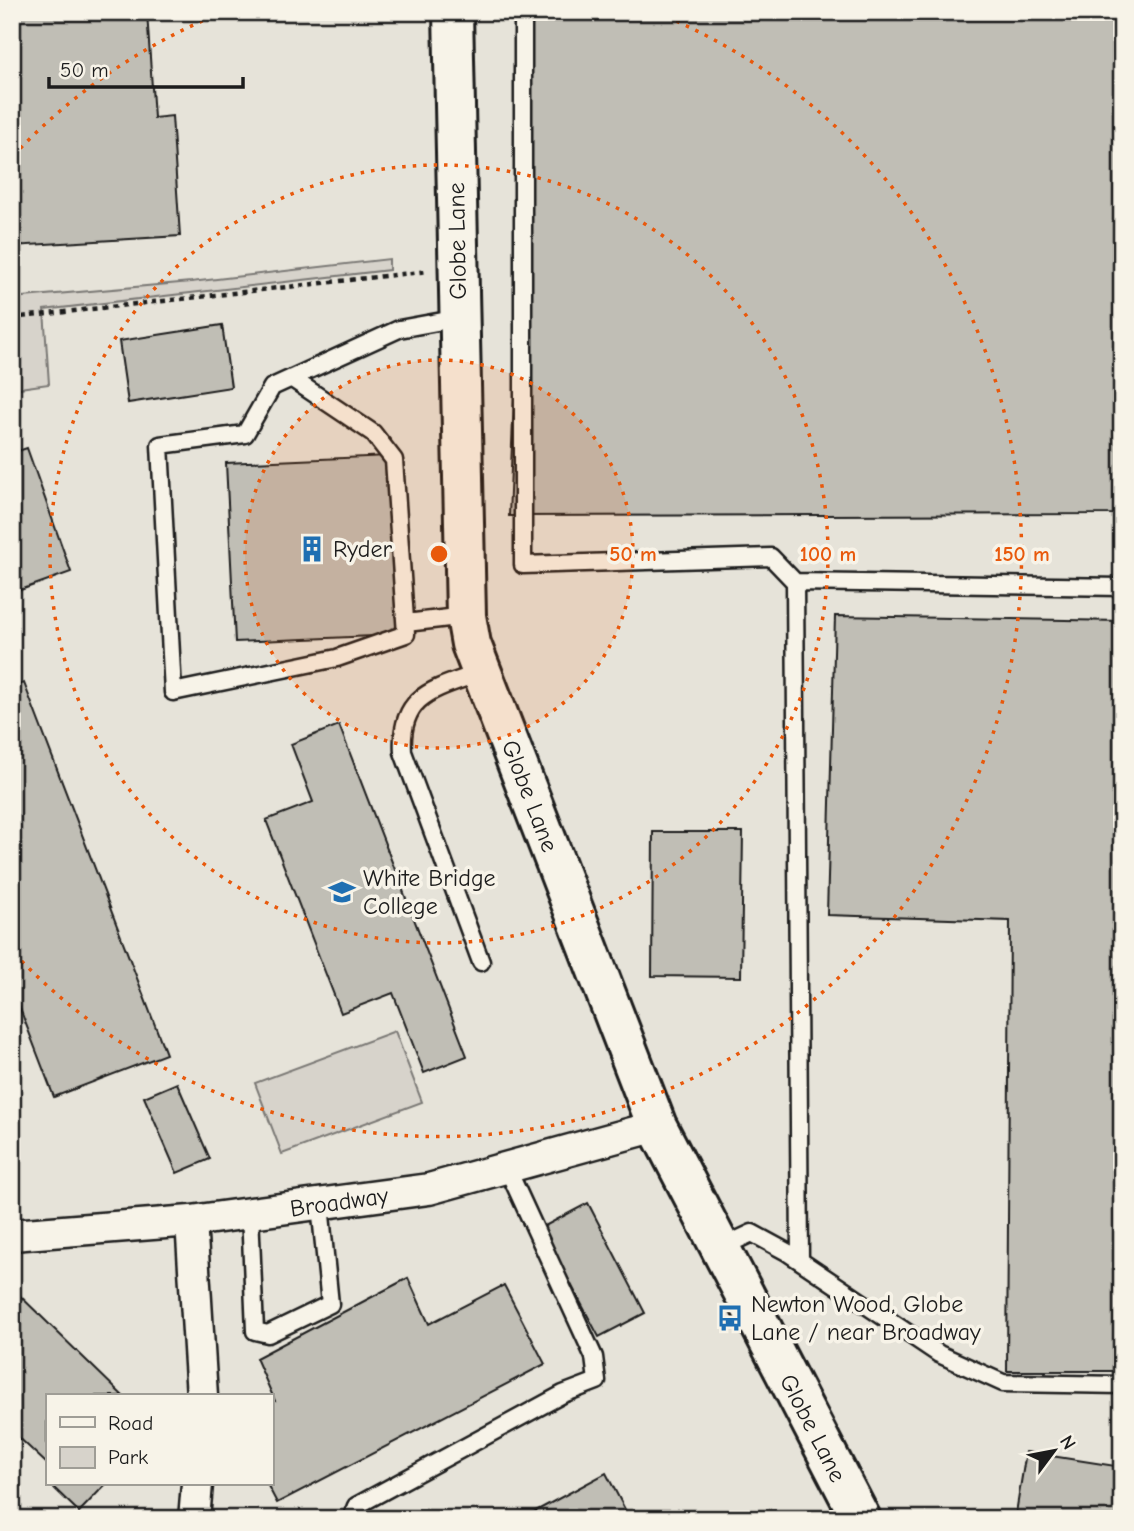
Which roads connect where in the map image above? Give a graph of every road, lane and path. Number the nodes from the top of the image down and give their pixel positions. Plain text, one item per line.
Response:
1 (453, 12) edge
2 (523, 12) edge
3 (458, 268) junction
4 (459, 317) junction
5 (12, 318) edge
6 (291, 378) junction
7 (795, 582) junction
8 (1122, 587) edge
9 (466, 616) junction
10 (406, 623) junction
11 (482, 672) junction
12 (481, 962) dead end
13 (657, 1126) junction
14 (508, 1170) junction
15 (320, 1205) junction
16 (250, 1213) junction
17 (191, 1221) junction
18 (12, 1235) edge
19 (720, 1248) junction
20 (800, 1260) junction
21 (1122, 1385) edge
22 (202, 1394) edge
23 (197, 1486) edge
24 (856, 1517) edge
25 (194, 1519) edge
26 (351, 1519) edge

1 - 3 street, Globe Lane
2 - 7 lane
3 - 4 street, Globe Lane
3 - 5 path
4 - 6 lane
4 - 9 street, Globe Lane
6 - 10 lane
6 - 10 lane
7 - 8 lane
7 - 20 lane
9 - 10 lane
9 - 11 street, Globe Lane
11 - 12 lane
11 - 13 street, Globe Lane
13 - 14 street, Broadway
13 - 19 street, Globe Lane
14 - 15 street, Broadway
14 - 26 lane
15 - 16 street, Broadway
15 - 16 lane
16 - 17 street, Broadway
17 - 18 street, Broadway
17 - 22 street
19 - 20 lane
19 - 24 street, Globe Lane
20 - 21 lane
23 - 25 street

